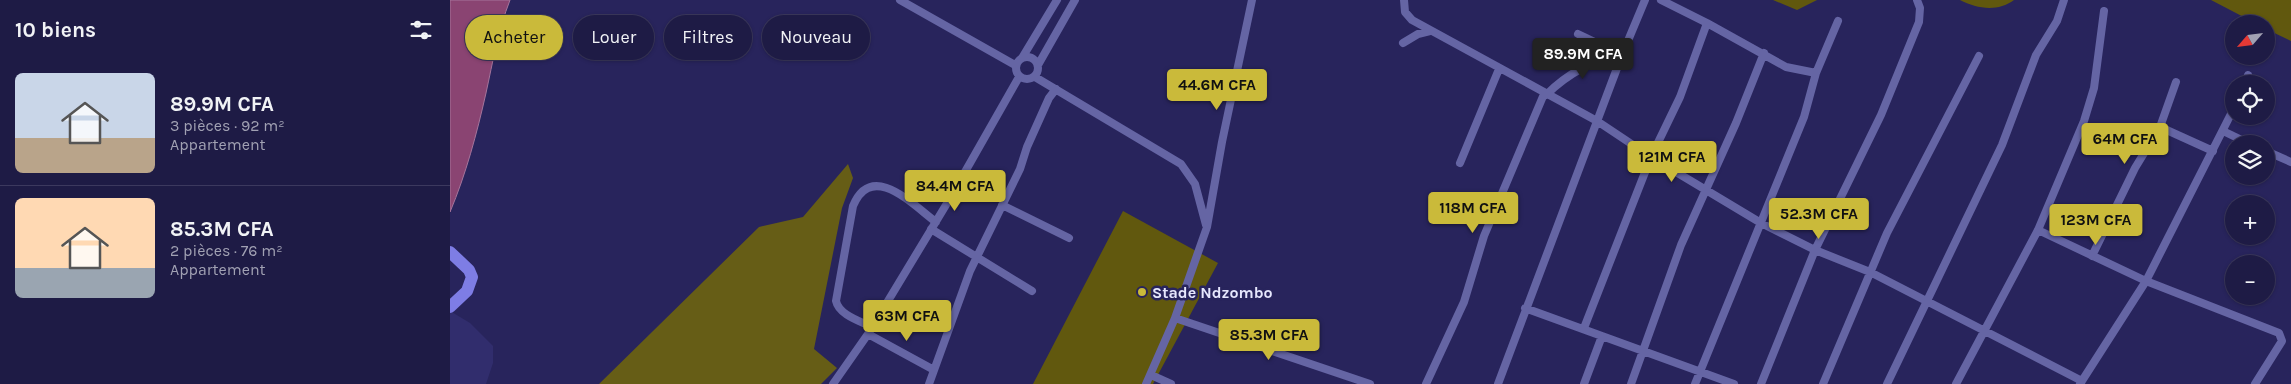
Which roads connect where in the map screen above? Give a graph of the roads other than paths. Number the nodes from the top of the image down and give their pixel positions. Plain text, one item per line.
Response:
1 (900, 0) edge
2 (1057, 0) edge
3 (1075, 0) edge
4 (1252, 0) edge
5 (1404, 0) edge
6 (1646, 0) edge
7 (1661, 0) edge
8 (1917, 0) edge
9 (2064, 0) edge
10 (2104, 11) dead end
11 (1838, 21) dead end
12 (1708, 23) junction
13 (1430, 31) junction
14 (1578, 34) dead end
15 (1403, 43) dead end
16 (1764, 53) junction
17 (1622, 55) junction
18 (1979, 56) dead end
19 (1022, 58) junction
20 (1038, 65) junction
21 (1016, 66) junction
22 (1499, 69) junction
23 (1816, 73) junction
24 (1019, 77) junction
25 (1035, 77) junction
26 (2176, 82) dead end
27 (1056, 89) junction
28 (1545, 94) junction
29 (1597, 121) junction
30 (2226, 125) edge
31 (2160, 127) junction
32 (2223, 132) junction
33 (2230, 135) edge
34 (2213, 152) junction
35 (2275, 155) edge
36 (1652, 157) junction
37 (2291, 162) edge
38 (1460, 163) dead end
39 (1706, 190) junction
40 (1002, 205) junction
41 (1762, 223) junction
42 (933, 225) junction
43 (1207, 227) junction
44 (2038, 230) junction
45 (1069, 238) dead end
46 (1815, 250) junction
47 (450, 252) edge
48 (978, 256) junction
49 (2092, 256) junction
50 (1870, 272) junction
51 (2146, 281) junction
52 (1032, 291) dead end
53 (1926, 301) junction
54 (450, 307) edge
55 (1525, 308) junction
56 (1175, 318) junction
57 (1584, 328) junction
58 (870, 331) junction
59 (1982, 331) junction
60 (1602, 336) junction
61 (1642, 352) junction
62 (934, 370) junction
63 (1699, 372) junction
64 (1151, 375) junction
65 (2081, 383) edge
66 (833, 384) edge
67 (929, 384) edge
68 (1146, 384) edge
69 (1171, 384) edge
70 (1370, 384) edge
71 (1426, 384) edge
72 (1498, 384) edge
73 (1584, 384) edge
74 (1631, 384) edge
75 (1695, 384) edge
76 (1734, 384) edge
77 (1761, 384) edge
78 (1823, 384) edge
79 (1887, 384) edge
80 (1956, 384) edge
81 (2256, 384) edge

1 - 21 street
2 - 19 street
3 - 20 street
4 - 43 street
5 - 13 street
6 - 17 street
7 - 12 street
8 - 46 street
9 - 53 street
10 - 44 street
11 - 23 street
12 - 16 street
12 - 36 street
13 - 15 street
13 - 22 street
14 - 17 street
16 - 23 street
16 - 39 street
17 - 28 street
17 - 29 street
18 - 50 street
19 - 20 street
19 - 21 street
20 - 25 street
21 - 24 street
22 - 28 street
22 - 38 street
23 - 41 street
24 - 25 street
24 - 42 street
25 - 27 street
26 - 31 street
27 - 40 street
27 - 43 street
28 - 29 street
28 - 71 street
29 - 36 street
29 - 55 street
30 - 32 street
31 - 34 street
31 - 49 street
32 - 33 street
32 - 34 street
34 - 51 street
35 - 37 street
36 - 39 street
36 - 57 street
39 - 41 street
39 - 61 street
40 - 45 street
40 - 48 street
41 - 46 street
41 - 63 street
42 - 48 street
42 - 58 street
42 - 58 street
43 - 56 street
44 - 49 street
44 - 59 street
46 - 50 street
46 - 77 street
47 - 54 highway
48 - 52 street
48 - 62 street
49 - 51 street
50 - 53 street
50 - 78 street
51 - 65 street
51 - 81 street
53 - 59 street
53 - 79 street
55 - 57 street
55 - 72 street
56 - 64 street
56 - 70 street
57 - 60 street
58 - 62 street
58 - 66 street
59 - 65 street
59 - 80 street
60 - 61 street
60 - 73 street
61 - 63 street
61 - 74 street
62 - 67 street
63 - 75 street
63 - 76 street
64 - 68 street
64 - 69 street

